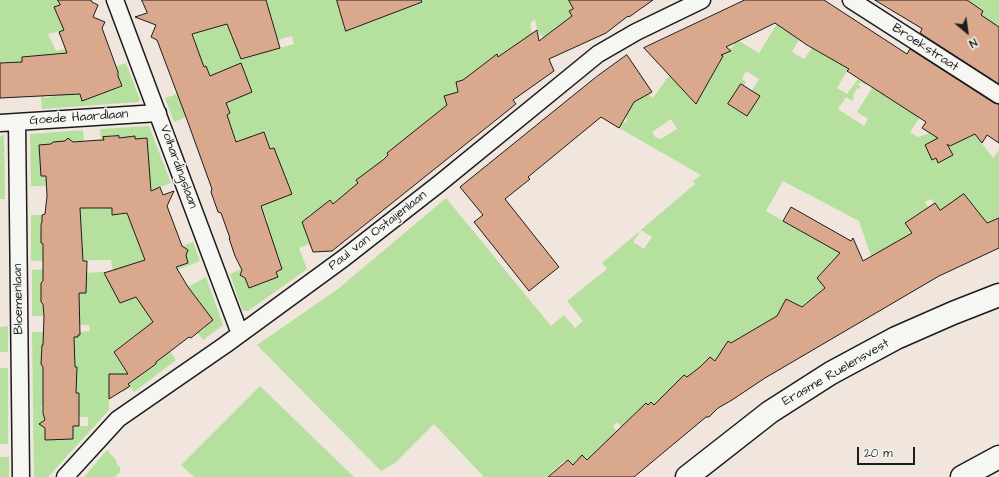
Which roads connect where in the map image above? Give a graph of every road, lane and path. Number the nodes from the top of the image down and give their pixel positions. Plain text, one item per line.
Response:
1 (115, 0) edge
2 (702, 0) edge
3 (851, 0) edge
4 (999, 95) edge
5 (158, 113) junction
6 (16, 122) junction
7 (0, 123) edge
8 (999, 295) edge
9 (240, 334) junction
10 (999, 457) edge
11 (22, 477) edge
12 (65, 477) edge
13 (687, 477) edge
14 (962, 477) edge

1 - 5 street, Volhardingslaan
2 - 9 street, Paul van Ostaijenlaan
3 - 4 street, Broekstraat
5 - 6 street, Goede Haardlaan
5 - 9 street, Volhardingslaan
6 - 7 street, Goede Haardlaan
6 - 11 street, Bloemenlaan
8 - 13 main road, Erasme Ruelensvest
9 - 12 street, Paul van Ostaijenlaan
10 - 14 main road

